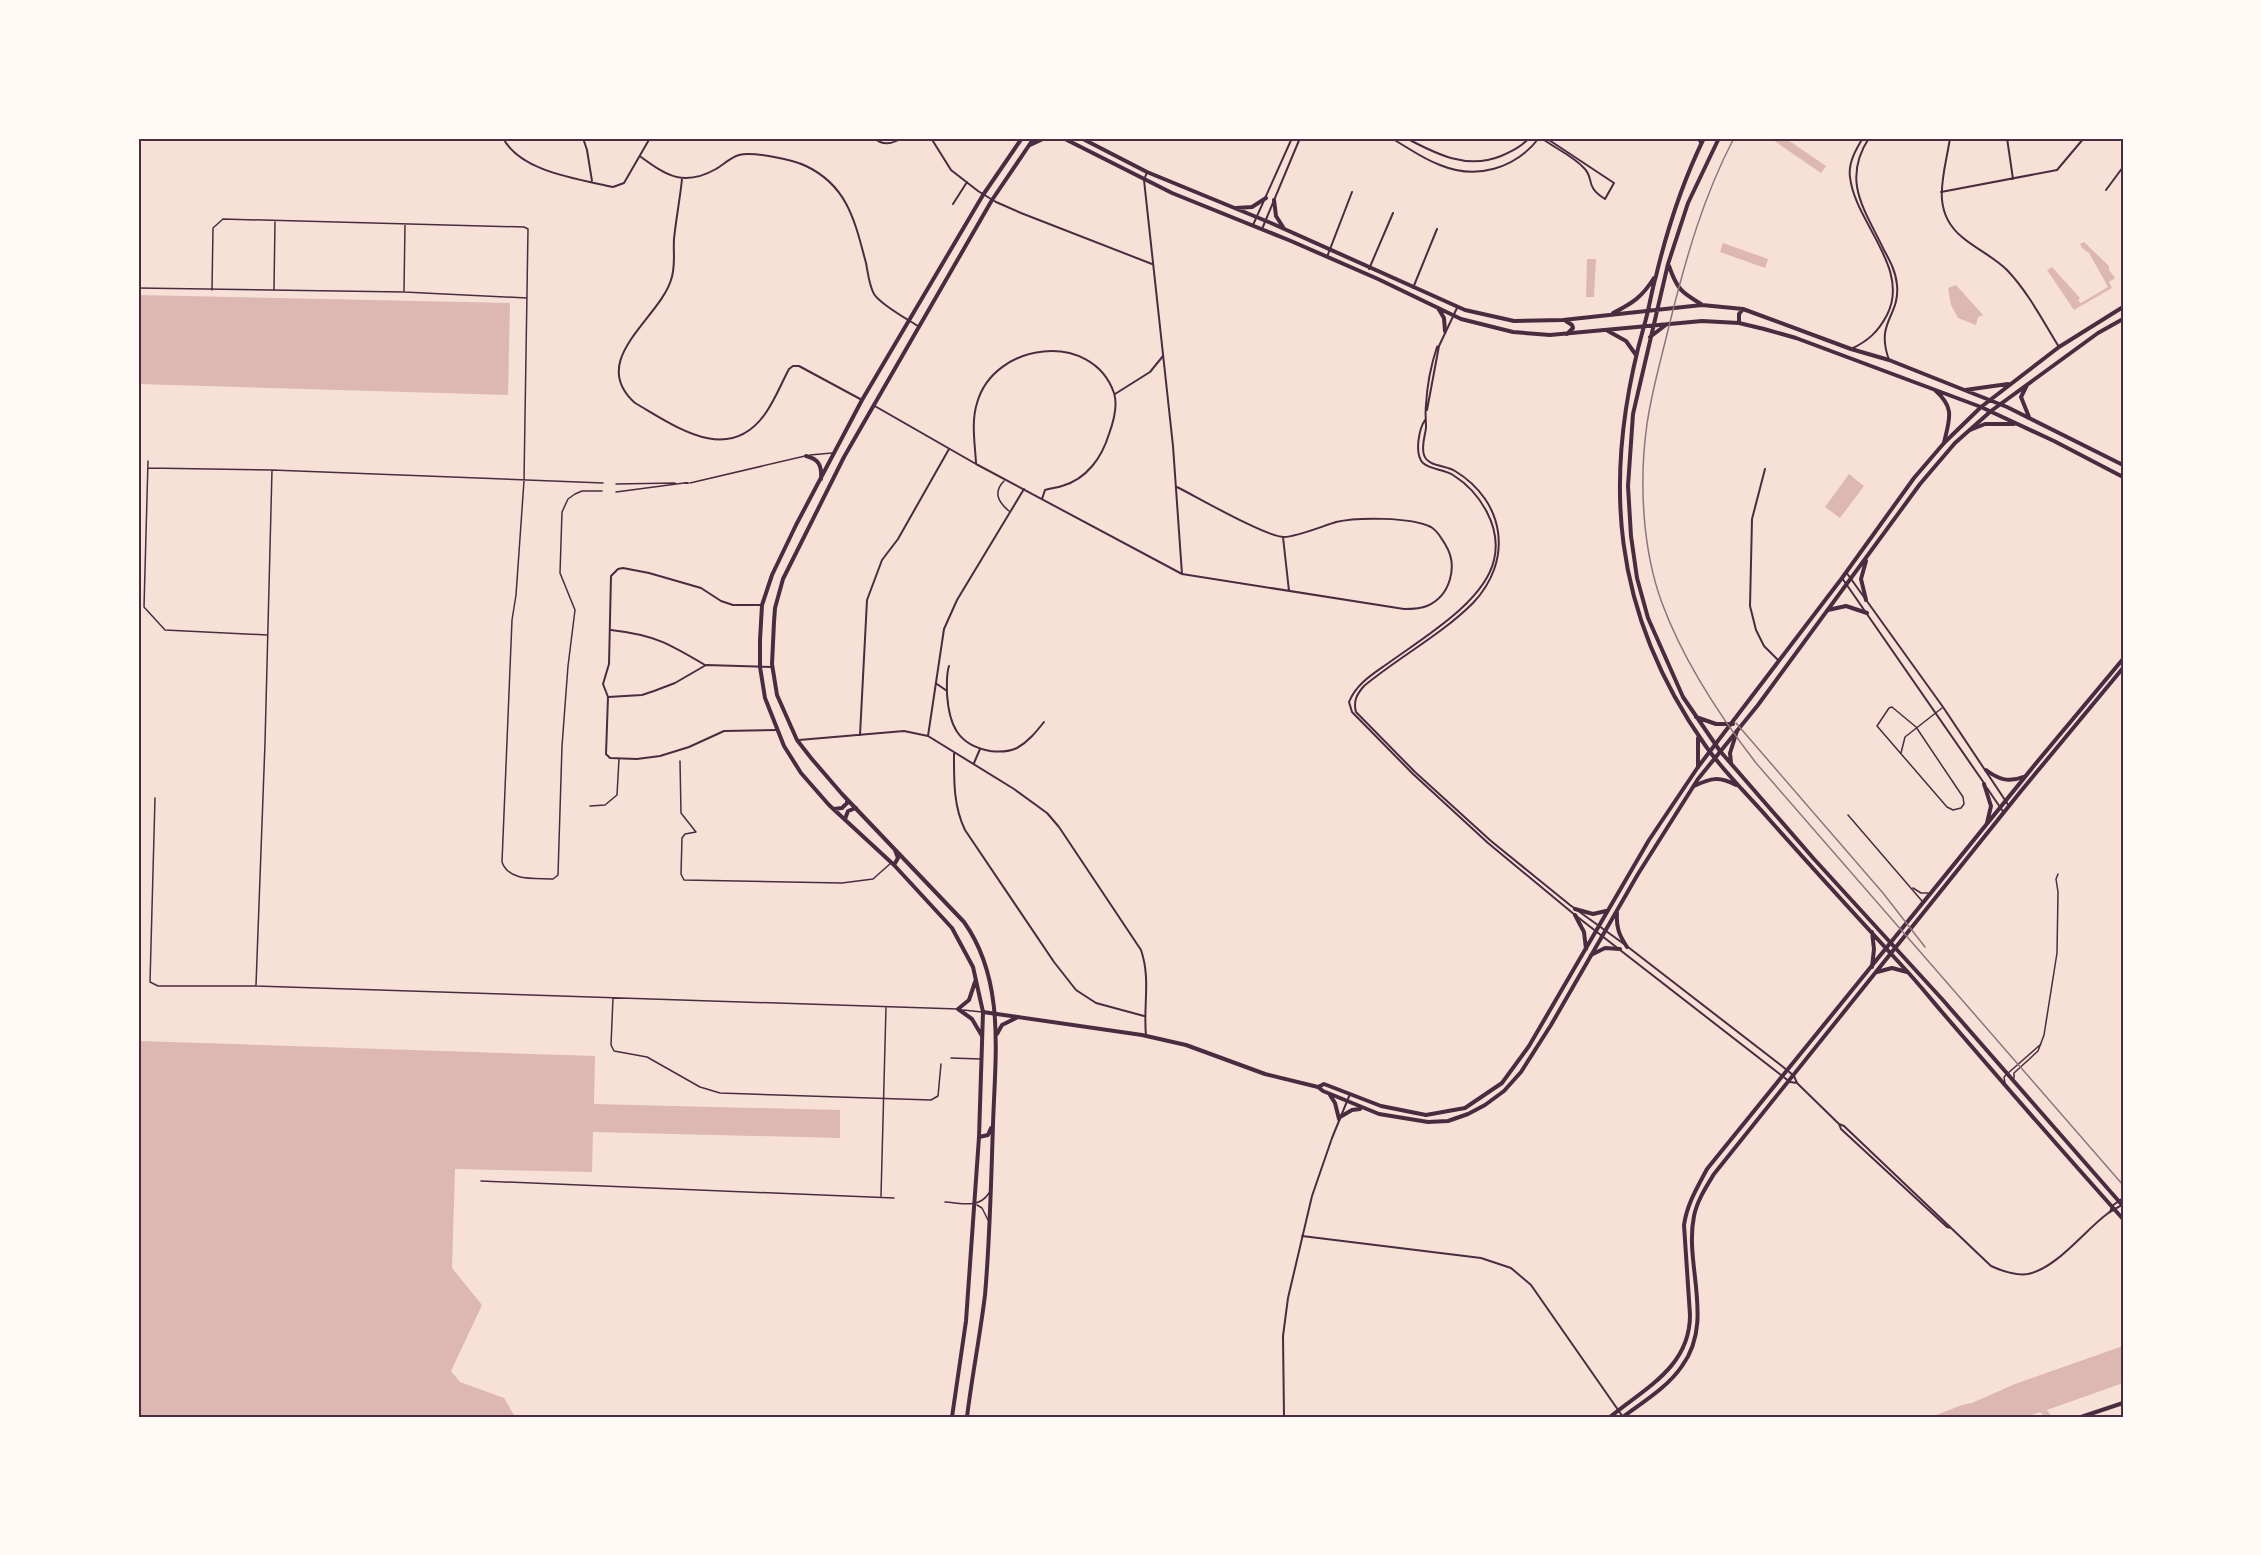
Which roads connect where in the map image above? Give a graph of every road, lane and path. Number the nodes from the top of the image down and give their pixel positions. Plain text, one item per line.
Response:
1 (502, 138) edge
2 (583, 138) edge
3 (650, 138) edge
4 (874, 138) edge
5 (902, 138) edge
6 (931, 138) edge
7 (1019, 138) edge
8 (1034, 138) edge
9 (1045, 138) edge
10 (1063, 138) edge
11 (1081, 138) edge
12 (1292, 138) edge
13 (1300, 138) edge
14 (1391, 138) edge
15 (1406, 138) edge
16 (1529, 138) edge
17 (1546, 138) edge
18 (1698, 138) edge
19 (1704, 138) edge
20 (1719, 138) edge
21 (1863, 138) edge
22 (1869, 138) edge
23 (1950, 138) edge
24 (2007, 138) edge
25 (1539, 139) edge
26 (2082, 139) edge
27 (1701, 145) junction
28 (1027, 148) junction
29 (641, 157) junction
30 (2123, 167) edge
31 (1147, 172) junction
32 (682, 179) junction
33 (2013, 179) junction
34 (1144, 180) junction
35 (592, 181) junction
36 (967, 182) junction
37 (2106, 190) dead end
38 (1352, 192) dead end
39 (1941, 192) junction
40 (983, 195) junction
41 (1266, 198) junction
42 (992, 200) junction
43 (1274, 200) junction
44 (952, 204) dead end
45 (1232, 208) junction
46 (1393, 213) dead end
47 (1257, 218) junction
48 (275, 221) junction
49 (1265, 221) junction
50 (405, 223) junction
51 (1253, 225) junction
52 (1262, 229) junction
53 (1437, 229) dead end
54 (1285, 230) junction
55 (1329, 250) junction
56 (1326, 257) junction
57 (1152, 264) junction
58 (1668, 264) junction
59 (1369, 269) junction
60 (1656, 276) junction
61 (138, 288) edge
62 (1413, 288) junction
63 (212, 290) junction
64 (274, 290) junction
65 (404, 292) junction
66 (527, 298) junction
67 (1702, 305) junction
68 (1438, 307) junction
69 (2123, 307) edge
70 (1457, 308) junction
71 (1658, 309) junction
72 (1743, 309) junction
73 (1648, 310) junction
74 (1453, 315) junction
75 (1610, 315) junction
76 (2123, 319) edge
77 (909, 320) junction
78 (1563, 320) junction
79 (1668, 323) junction
80 (1739, 323) junction
81 (1653, 325) junction
82 (918, 326) junction
83 (1644, 326) junction
84 (1608, 330) junction
85 (1445, 331) junction
86 (1567, 335) junction
87 (1649, 338) junction
88 (2059, 347) junction
89 (1851, 349) junction
90 (1636, 355) junction
91 (1163, 356) junction
92 (1888, 360) junction
93 (2029, 382) junction
94 (2008, 384) junction
95 (1933, 388) junction
96 (1965, 390) junction
97 (1114, 394) junction
98 (862, 400) junction
99 (1989, 400) junction
100 (1999, 404) junction
101 (873, 405) junction
102 (1981, 407) junction
103 (1991, 411) junction
104 (2030, 418) junction
105 (1425, 420) junction
106 (2017, 424) junction
107 (1970, 430) junction
108 (1944, 443) junction
109 (949, 449) junction
110 (835, 453) junction
111 (806, 456) junction
112 (148, 461) dead end
113 (976, 464) junction
114 (2123, 465) edge
115 (148, 468) junction
116 (1765, 469) dead end
117 (272, 470) junction
118 (2123, 477) edge
119 (1006, 480) junction
120 (524, 481) junction
121 (603, 483) dead end
122 (686, 483) junction
123 (820, 483) junction
124 (616, 484) dead end
125 (1177, 487) junction
126 (1024, 489) junction
127 (602, 491) dead end
128 (616, 492) dead end
129 (1042, 499) junction
130 (1010, 511) junction
131 (1283, 537) junction
132 (1864, 549) junction
133 (1869, 555) junction
134 (1846, 572) junction
135 (1182, 574) junction
136 (1842, 578) junction
137 (1851, 579) junction
138 (1847, 585) junction
139 (1289, 591) junction
140 (1866, 600) junction
141 (762, 605) junction
142 (1828, 610) junction
143 (1867, 613) junction
144 (611, 630) junction
145 (268, 635) junction
146 (2123, 659) edge
147 (1779, 662) junction
148 (706, 665) junction
149 (949, 666) dead end
150 (760, 667) junction
151 (772, 667) junction
152 (2123, 668) edge
153 (936, 683) junction
154 (947, 691) junction
155 (608, 697) junction
156 (1943, 707) junction
157 (1935, 713) junction
158 (1695, 717) junction
159 (1044, 722) dead end
160 (1733, 724) junction
161 (1917, 728) junction
162 (777, 730) junction
163 (1737, 731) junction
164 (860, 735) junction
165 (1698, 735) junction
166 (928, 736) junction
167 (797, 740) junction
168 (1715, 746) junction
169 (980, 749) junction
170 (1720, 751) junction
171 (954, 752) junction
172 (1710, 752) junction
173 (1901, 753) junction
174 (619, 758) junction
175 (1715, 758) junction
176 (680, 761) dead end
177 (973, 763) junction
178 (1731, 765) junction
179 (1698, 767) junction
180 (1986, 770) junction
181 (2026, 776) junction
182 (1984, 784) junction
183 (1694, 786) junction
184 (1739, 786) junction
185 (155, 798) dead end
186 (847, 798) junction
187 (2006, 801) junction
188 (590, 806) dead end
189 (2009, 806) junction
190 (2000, 807) junction
191 (856, 808) junction
192 (834, 809) junction
193 (2004, 813) junction
194 (1848, 815) dead end
195 (845, 820) junction
196 (1987, 824) junction
197 (893, 846) junction
198 (893, 864) junction
199 (2058, 874) dead end
200 (1912, 887) junction
201 (1932, 894) junction
202 (1935, 900) junction
203 (1923, 903) junction
204 (1575, 909) junction
205 (1609, 910) junction
206 (1617, 912) junction
207 (1575, 915) junction
208 (1598, 925) junction
209 (1595, 931) junction
210 (1606, 931) junction
211 (1872, 932) junction
212 (1602, 936) junction
213 (1891, 942) junction
214 (1627, 947) junction
215 (1896, 947) junction
216 (1886, 948) junction
217 (1620, 949) junction
218 (1586, 950) junction
219 (1891, 954) junction
220 (1590, 956) junction
221 (1872, 967) junction
222 (1876, 972) junction
223 (1910, 974) junction
224 (976, 980) junction
225 (256, 986) junction
226 (613, 997) junction
227 (1942, 999) junction
228 (886, 1007) junction
229 (958, 1009) junction
230 (983, 1012) junction
231 (1943, 1013) junction
232 (996, 1014) junction
233 (1145, 1016) junction
234 (1018, 1017) junction
235 (1146, 1036) junction
236 (982, 1037) junction
237 (996, 1037) junction
238 (2041, 1044) junction
239 (951, 1059) dead end
240 (981, 1059) junction
241 (941, 1064) dead end
242 (1788, 1070) junction
243 (2007, 1074) junction
244 (1794, 1076) junction
245 (1783, 1077) junction
246 (1790, 1082) junction
247 (2014, 1082) junction
248 (1797, 1083) junction
249 (2005, 1083) junction
250 (1317, 1087) junction
251 (1329, 1094) junction
252 (1350, 1094) junction
253 (883, 1099) junction
254 (1347, 1102) junction
255 (1363, 1109) junction
256 (993, 1118) junction
257 (1340, 1118) junction
258 (979, 1137) junction
259 (481, 1181) dead end
260 (991, 1187) junction
261 (881, 1197) junction
262 (894, 1198) dead end
263 (945, 1202) dead end
264 (2122, 1203) edge
265 (976, 1204) junction
266 (2112, 1209) junction
267 (2123, 1219) edge
268 (990, 1227) junction
269 (1302, 1236) junction
270 (2123, 1403) edge
271 (1618, 1410) junction
272 (952, 1417) edge
273 (967, 1417) edge
274 (1284, 1417) edge
275 (1610, 1417) edge
276 (1623, 1417) edge
277 (2081, 1417) edge

1 - 35 street
2 - 35 street
3 - 29 street
4 - 5 street
6 - 36 street
7 - 40 main road
8 - 28 main road
9 - 28 main road
10 - 34 main road
11 - 31 main road
12 - 41 street
13 - 43 street
14 - 25 street
15 - 16 street
17 - 25 street
18 - 27 street
19 - 27 main road
20 - 58 main road
21 - 89 street
22 - 92 street
23 - 39 street
24 - 33 street
26 - 33 street
27 - 60 main road
28 - 42 main road
29 - 32 street
29 - 35 street
30 - 37 street
31 - 34 street
31 - 45 main road
32 - 77 street
32 - 98 street
33 - 39 street
34 - 51 main road
34 - 57 street
36 - 40 street
36 - 44 street
38 - 55 street
39 - 88 street
40 - 42 street
40 - 77 main road
41 - 45 main road
41 - 47 street
42 - 57 street
42 - 82 main road
43 - 49 street
43 - 54 main road
45 - 47 main road
46 - 59 street
47 - 49 main road
47 - 51 street
48 - 50 lane
48 - 63 lane
48 - 64 lane
49 - 52 street
49 - 54 main road
50 - 65 lane
50 - 66 lane
51 - 52 main road
52 - 56 main road
53 - 62 street
54 - 55 main road
55 - 56 street
55 - 59 main road
56 - 68 main road
57 - 91 street
58 - 67 main road
58 - 71 main road
59 - 62 main road
60 - 73 main road
60 - 75 main road
61 - 63 lane
62 - 70 main road
63 - 64 lane
64 - 65 lane
65 - 66 lane
66 - 120 lane
67 - 71 main road
67 - 72 main road
68 - 74 main road
68 - 85 main road
69 - 88 main road
70 - 74 street
70 - 78 main road
71 - 73 main road
71 - 81 main road
72 - 80 main road
72 - 89 main road
73 - 75 main road
73 - 83 main road
74 - 85 street
74 - 86 main road
75 - 78 main road
76 - 93 main road
77 - 82 street
77 - 98 main road
78 - 86 main road
79 - 80 main road
79 - 81 main road
79 - 87 main road
80 - 95 main road
81 - 83 main road
81 - 87 main road
82 - 101 main road
83 - 84 main road
83 - 90 main road
84 - 86 main road
84 - 90 main road
85 - 105 street
87 - 158 main road
88 - 94 main road
89 - 92 main road
90 - 165 main road
91 - 97 street
91 - 125 street
92 - 96 main road
93 - 100 main road
93 - 104 main road
94 - 96 main road
94 - 99 main road
95 - 102 main road
95 - 108 main road
96 - 99 main road
97 - 113 street
97 - 129 street
98 - 110 main road
99 - 100 main road
99 - 102 main road
100 - 103 main road
100 - 104 main road
101 - 109 street
101 - 151 main road
102 - 103 main road
102 - 108 main road
103 - 106 main road
103 - 107 main road
104 - 114 main road
105 - 204 street
105 - 207 street
106 - 107 main road
106 - 118 main road
107 - 133 main road
108 - 132 main road
109 - 113 street
109 - 164 street
110 - 111 lane
110 - 123 main road
111 - 122 lane
111 - 123 main road
112 - 115 lane
113 - 119 street
115 - 117 lane
115 - 145 lane
116 - 147 street
117 - 120 lane
117 - 145 lane
119 - 126 street
119 - 130 lane
120 - 121 lane
120 - 127 lane
122 - 124 lane
122 - 128 lane
123 - 141 main road
125 - 131 street
125 - 135 street
126 - 129 street
126 - 130 street
129 - 135 street
130 - 153 street
131 - 139 street
131 - 139 street
132 - 133 main road
132 - 134 main road
133 - 137 main road
133 - 140 main road
134 - 136 main road
134 - 137 street
135 - 139 street
136 - 138 street
136 - 147 main road
137 - 138 main road
137 - 140 street
138 - 142 main road
138 - 143 street
140 - 156 street
141 - 144 street
141 - 150 main road
142 - 143 main road
142 - 163 main road
143 - 157 street
144 - 148 street
144 - 155 street
145 - 225 lane
146 - 181 main road
147 - 160 main road
148 - 150 street
148 - 155 street
149 - 154 street
150 - 151 street
150 - 162 main road
151 - 167 main road
152 - 189 main road
153 - 154 street
153 - 166 street
154 - 169 street
155 - 174 street
156 - 157 lane
156 - 180 street
157 - 161 lane
157 - 182 street
158 - 160 main road
158 - 168 main road
159 - 169 street
160 - 168 main road
161 - 173 lane
161 - 173 lane
161 - 173 lane
162 - 174 street
162 - 192 main road
163 - 170 main road
163 - 178 main road
164 - 166 street
164 - 167 street
165 - 172 main road
165 - 179 main road
166 - 171 street
167 - 186 main road
168 - 170 main road
168 - 172 main road
169 - 177 street
170 - 175 main road
170 - 178 main road
171 - 177 street
171 - 233 street
172 - 175 main road
172 - 179 main road
174 - 188 lane
175 - 183 main road
175 - 184 main road
176 - 198 lane
177 - 233 street
178 - 213 main road
179 - 205 main road
180 - 181 main road
180 - 187 street
181 - 187 main road
182 - 190 street
182 - 196 main road
183 - 184 main road
183 - 206 main road
184 - 211 main road
185 - 225 lane
186 - 191 main road
186 - 192 main road
187 - 189 street
187 - 190 main road
189 - 193 main road
190 - 193 street
190 - 196 main road
191 - 195 main road
191 - 197 main road
192 - 195 main road
193 - 202 main road
194 - 200 lane
195 - 198 main road
196 - 201 main road
197 - 198 main road
197 - 232 main road
198 - 224 main road
199 - 238 lane
200 - 201 lane
200 - 203 lane
201 - 203 main road
202 - 203 lane
202 - 215 main road
203 - 213 main road
204 - 205 main road
204 - 208 street
205 - 208 main road
206 - 210 main road
206 - 214 main road
207 - 209 street
207 - 218 main road
208 - 209 main road
208 - 210 street
209 - 212 street
209 - 218 main road
210 - 212 main road
210 - 214 street
211 - 216 main road
211 - 221 main road
212 - 217 street
212 - 220 main road
213 - 215 main road
213 - 216 main road
214 - 242 street
215 - 219 main road
215 - 227 main road
216 - 219 main road
216 - 221 main road
217 - 220 main road
217 - 245 street
218 - 252 main road
219 - 222 main road
219 - 223 main road
220 - 255 main road
221 - 242 main road
222 - 223 main road
222 - 244 main road
223 - 231 main road
224 - 229 main road
224 - 230 main road
225 - 226 lane
226 - 228 lane
226 - 253 lane
227 - 231 main road
227 - 243 main road
228 - 229 lane
228 - 253 lane
229 - 230 lane
229 - 236 main road
230 - 232 main road
230 - 236 main road
231 - 249 main road
232 - 234 main road
232 - 237 main road
233 - 235 street
234 - 235 main road
234 - 237 main road
235 - 250 main road
236 - 240 main road
237 - 256 main road
238 - 243 lane
238 - 247 lane
239 - 240 lane
240 - 258 main road
241 - 253 lane
242 - 244 street
242 - 245 main road
243 - 247 main road
243 - 249 lane
244 - 246 main road
244 - 248 street
245 - 246 street
245 - 271 main road
246 - 248 street
246 - 276 main road
247 - 264 main road
248 - 266 street
249 - 266 main road
250 - 251 main road
250 - 252 main road
251 - 254 main road
251 - 257 main road
252 - 254 street
253 - 261 lane
254 - 255 main road
254 - 257 street
255 - 257 main road
256 - 258 main road
256 - 260 main road
257 - 269 street
258 - 265 main road
259 - 261 lane
260 - 265 lane
260 - 268 main road
261 - 262 lane
263 - 265 lane
264 - 266 street
265 - 268 lane
265 - 272 main road
266 - 267 main road
268 - 273 main road
269 - 271 street
269 - 274 street
270 - 277 main road
271 - 275 main road
271 - 276 street

